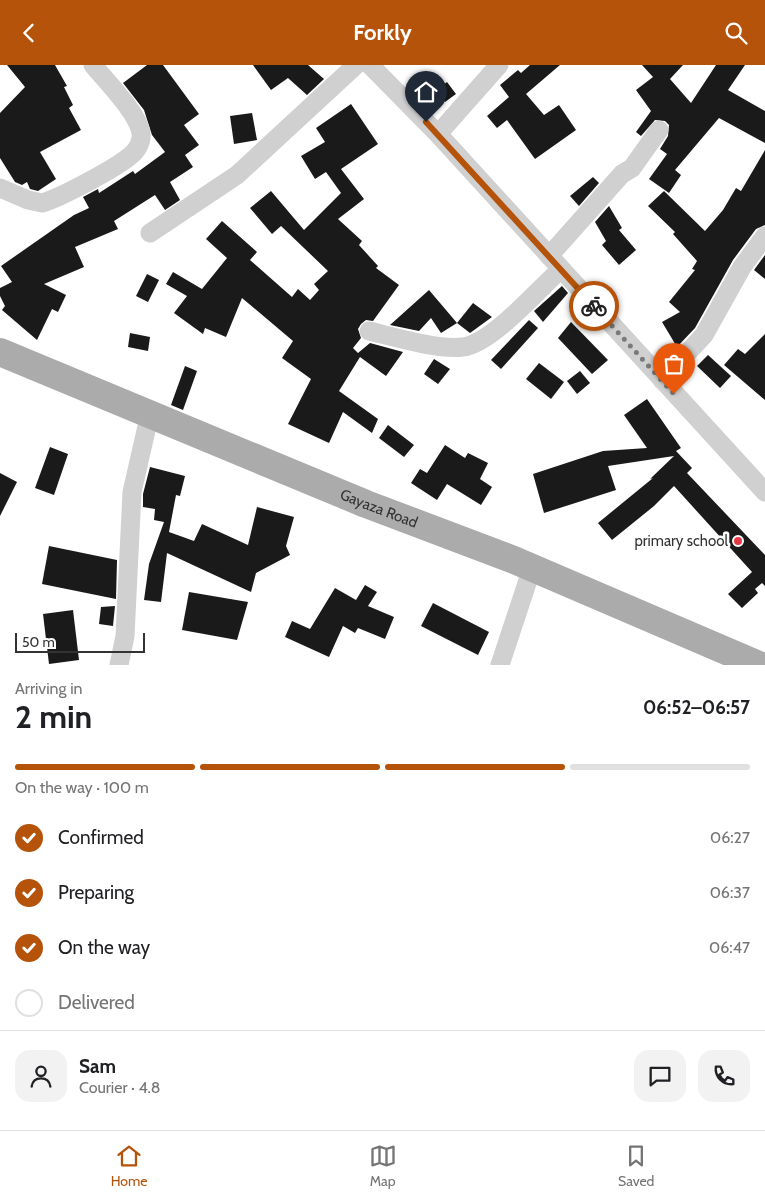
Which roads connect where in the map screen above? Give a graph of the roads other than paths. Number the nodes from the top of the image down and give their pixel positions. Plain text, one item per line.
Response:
1 (92, 65) edge
2 (356, 65) edge
3 (370, 65) edge
4 (500, 65) edge
5 (659, 129) dead end
6 (438, 134) junction
7 (0, 188) edge
8 (150, 233) dead end
9 (765, 236) edge
10 (555, 263) junction
11 (369, 331) dead end
12 (0, 353) edge
13 (662, 380) junction
14 (150, 413) junction
15 (765, 492) edge
16 (532, 568) junction
17 (119, 665) edge
18 (500, 665) edge
19 (759, 665) edge

1 - 7 street
2 - 8 street
3 - 6 street
4 - 6 street
5 - 10 street
6 - 10 street
9 - 13 street
10 - 11 street
10 - 13 street
12 - 14 main road, Gayaza Road
13 - 15 street
14 - 16 main road, Gayaza Road
14 - 17 street
16 - 18 street
16 - 19 main road, Gayaza Road

